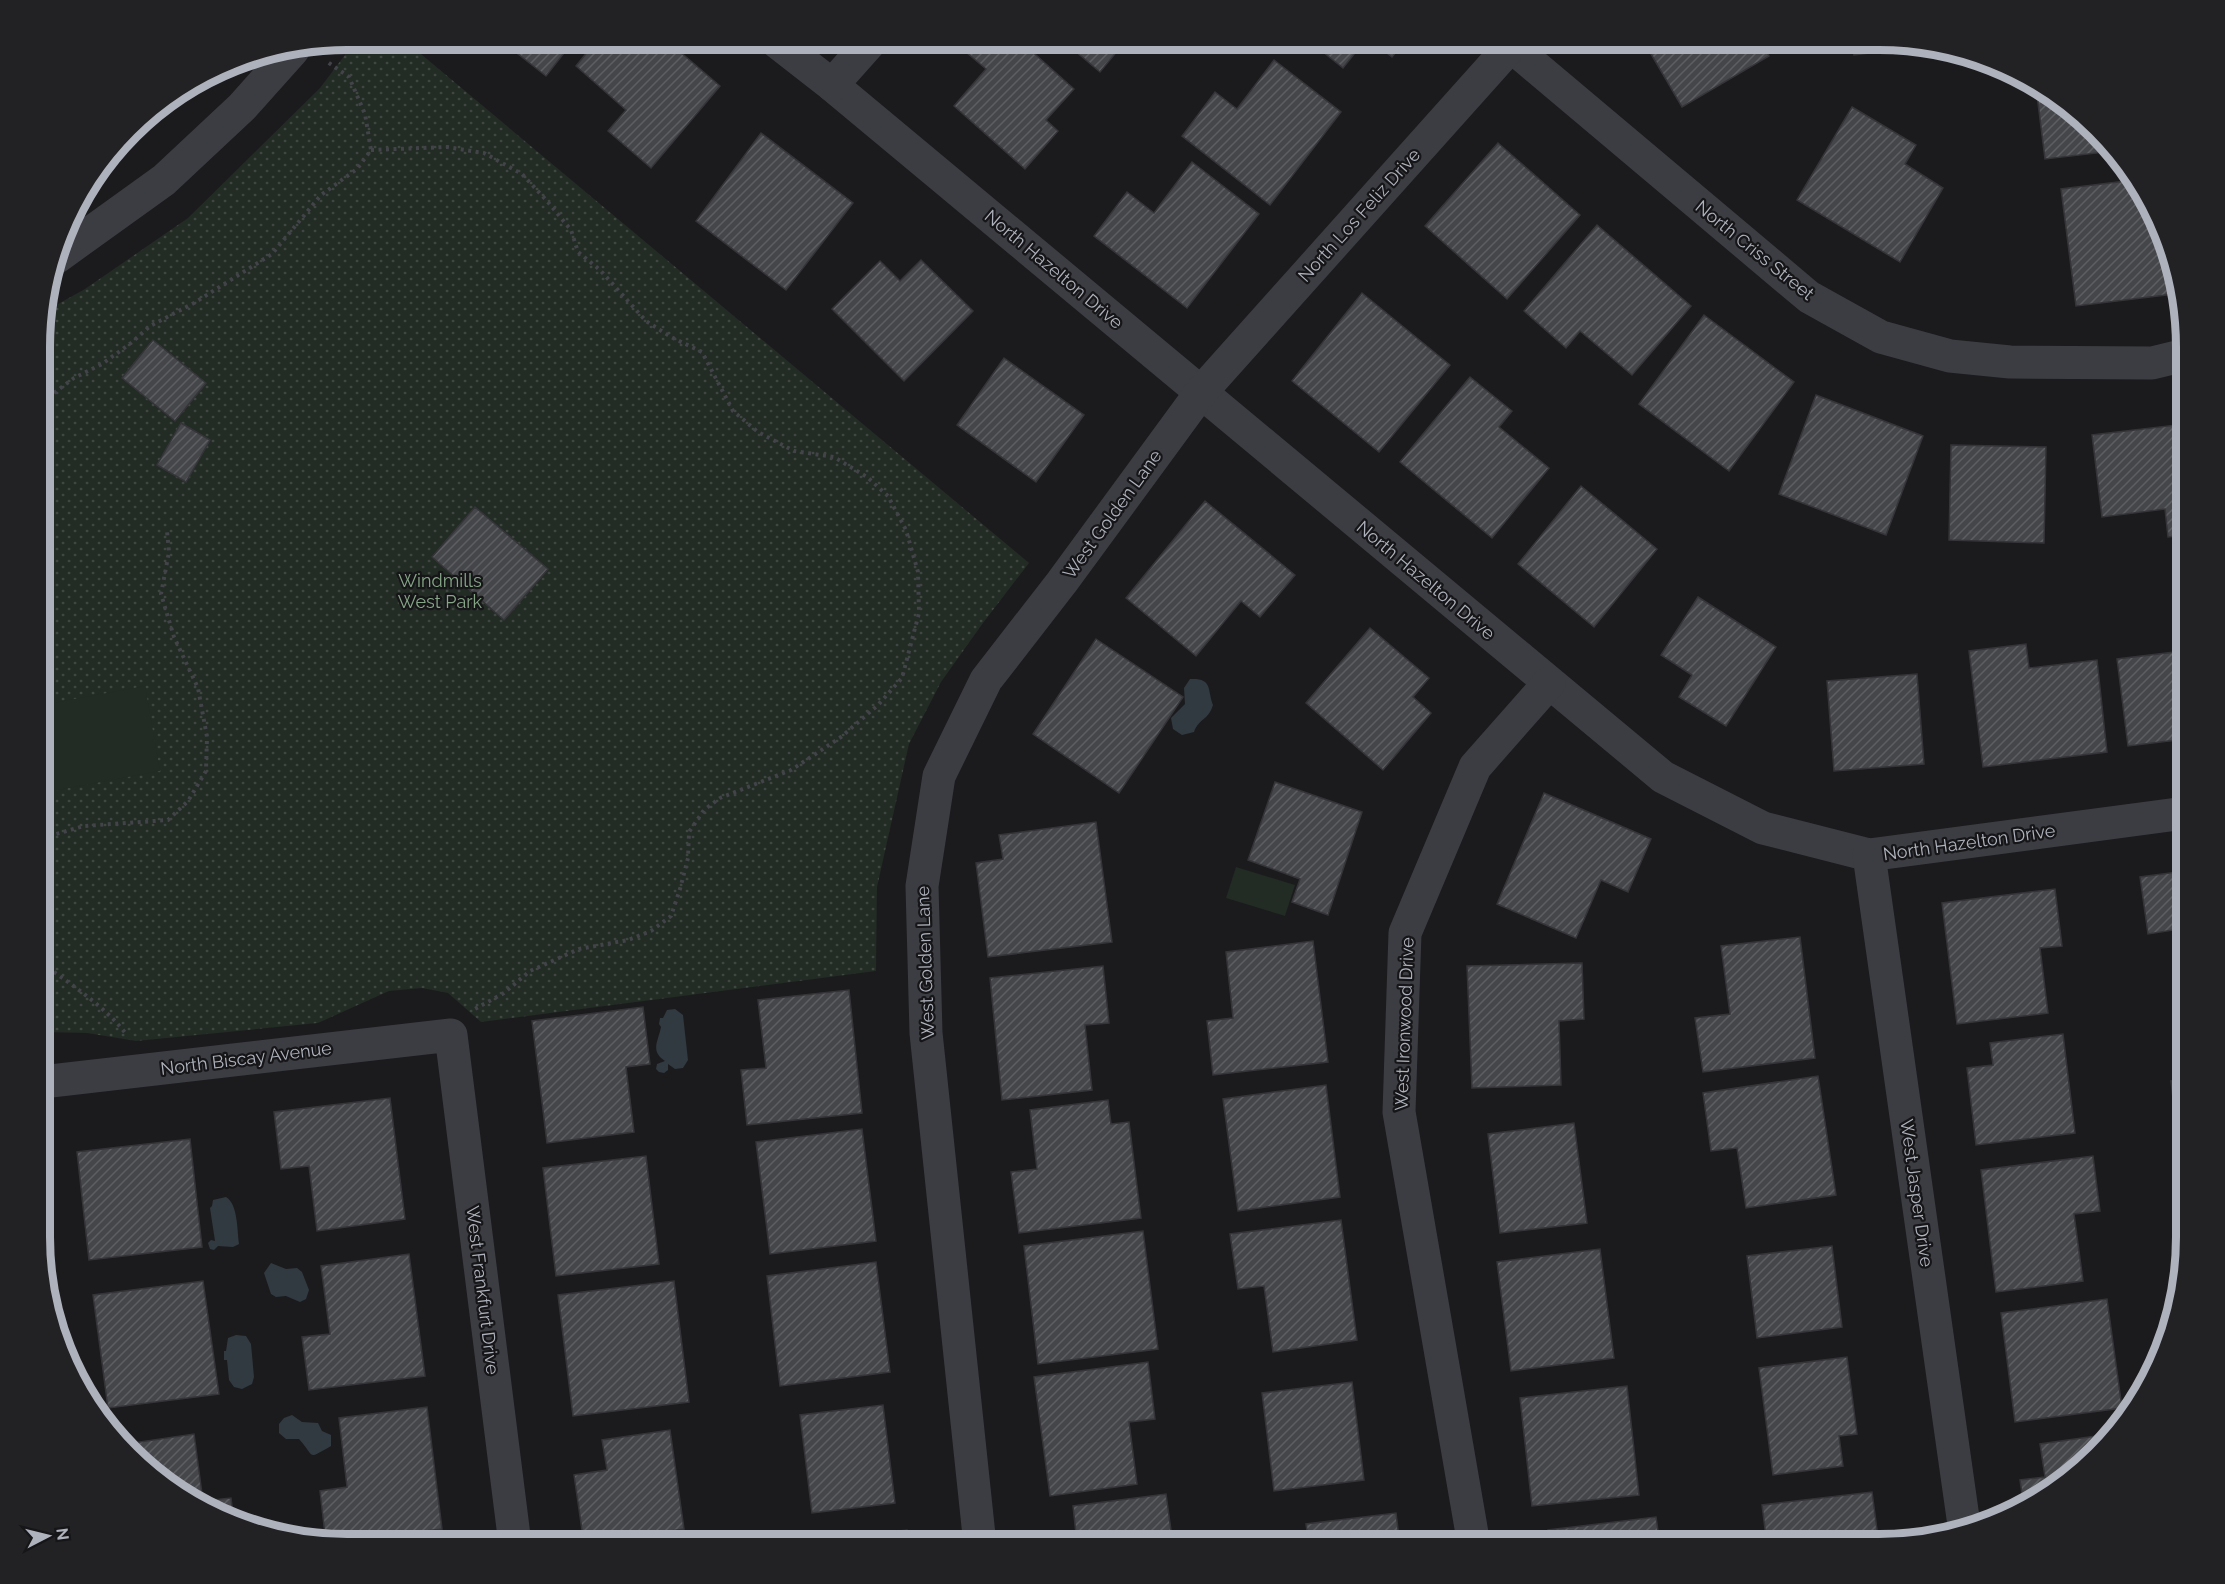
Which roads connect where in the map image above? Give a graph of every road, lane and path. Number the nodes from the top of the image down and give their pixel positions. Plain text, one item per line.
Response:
1 (787, 50) edge
2 (863, 50) edge
3 (1508, 50) edge
4 (1522, 50) edge
5 (306, 54) edge
6 (832, 85) junction
7 (370, 150) junction
8 (65, 250) edge
9 (2176, 357) edge
10 (1202, 391) junction
11 (50, 396) edge
12 (167, 531) dead end
13 (1549, 683) junction
14 (2176, 814) edge
15 (50, 836) edge
16 (1869, 855) junction
17 (50, 969) edge
18 (451, 1035) junction
19 (153, 1069) junction
20 (50, 1081) edge
21 (1964, 1522) edge
22 (514, 1534) edge
23 (979, 1534) edge
24 (1472, 1534) edge

1 - 6 street, North Hazelton Drive
2 - 6 street
3 - 10 street, North Los Feliz Drive
4 - 9 street, North Criss Street
5 - 7 path
5 - 8 street
6 - 10 street, North Hazelton Drive
7 - 11 path
7 - 18 path
10 - 13 street, North Hazelton Drive
10 - 23 street, West Golden Lane
12 - 15 path
13 - 16 street, North Hazelton Drive
13 - 24 street, West Ironwood Drive
14 - 16 street, North Hazelton Drive
16 - 21 street, West Jasper Drive
17 - 19 path
18 - 19 street, North Biscay Avenue
18 - 22 street, West Frankfurt Drive
19 - 20 street, North Biscay Avenue

